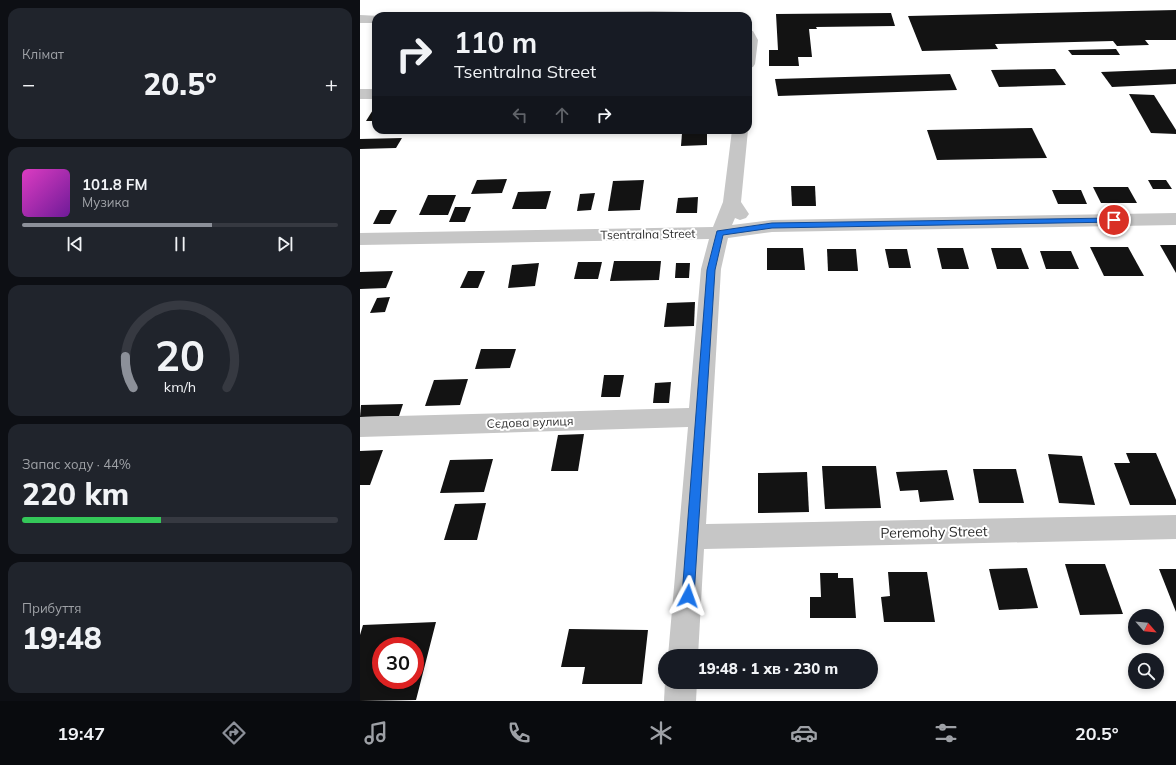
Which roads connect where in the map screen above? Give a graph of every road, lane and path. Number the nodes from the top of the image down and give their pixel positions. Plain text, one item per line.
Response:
1 (360, 19) edge
2 (372, 19) edge
3 (360, 94) edge
4 (372, 94) edge
5 (740, 134) edge
6 (732, 202) junction
7 (1176, 219) edge
8 (772, 226) junction
9 (720, 233) junction
10 (360, 240) edge
11 (700, 417) junction
12 (360, 427) edge
13 (1176, 527) edge
14 (692, 537) junction
15 (684, 649) edge
16 (681, 689) edge
17 (680, 701) edge

1 - 2 street
3 - 4 street
5 - 6 street
6 - 8 street
6 - 9 street
7 - 8 street, Tsentralna Street
8 - 9 street, Tsentralna Street
9 - 10 street, Tsentralna Street
9 - 11 street
11 - 12 street, Сєдова вулиця
11 - 14 street
13 - 14 street, Peremohy Street
14 - 15 street
16 - 17 street

